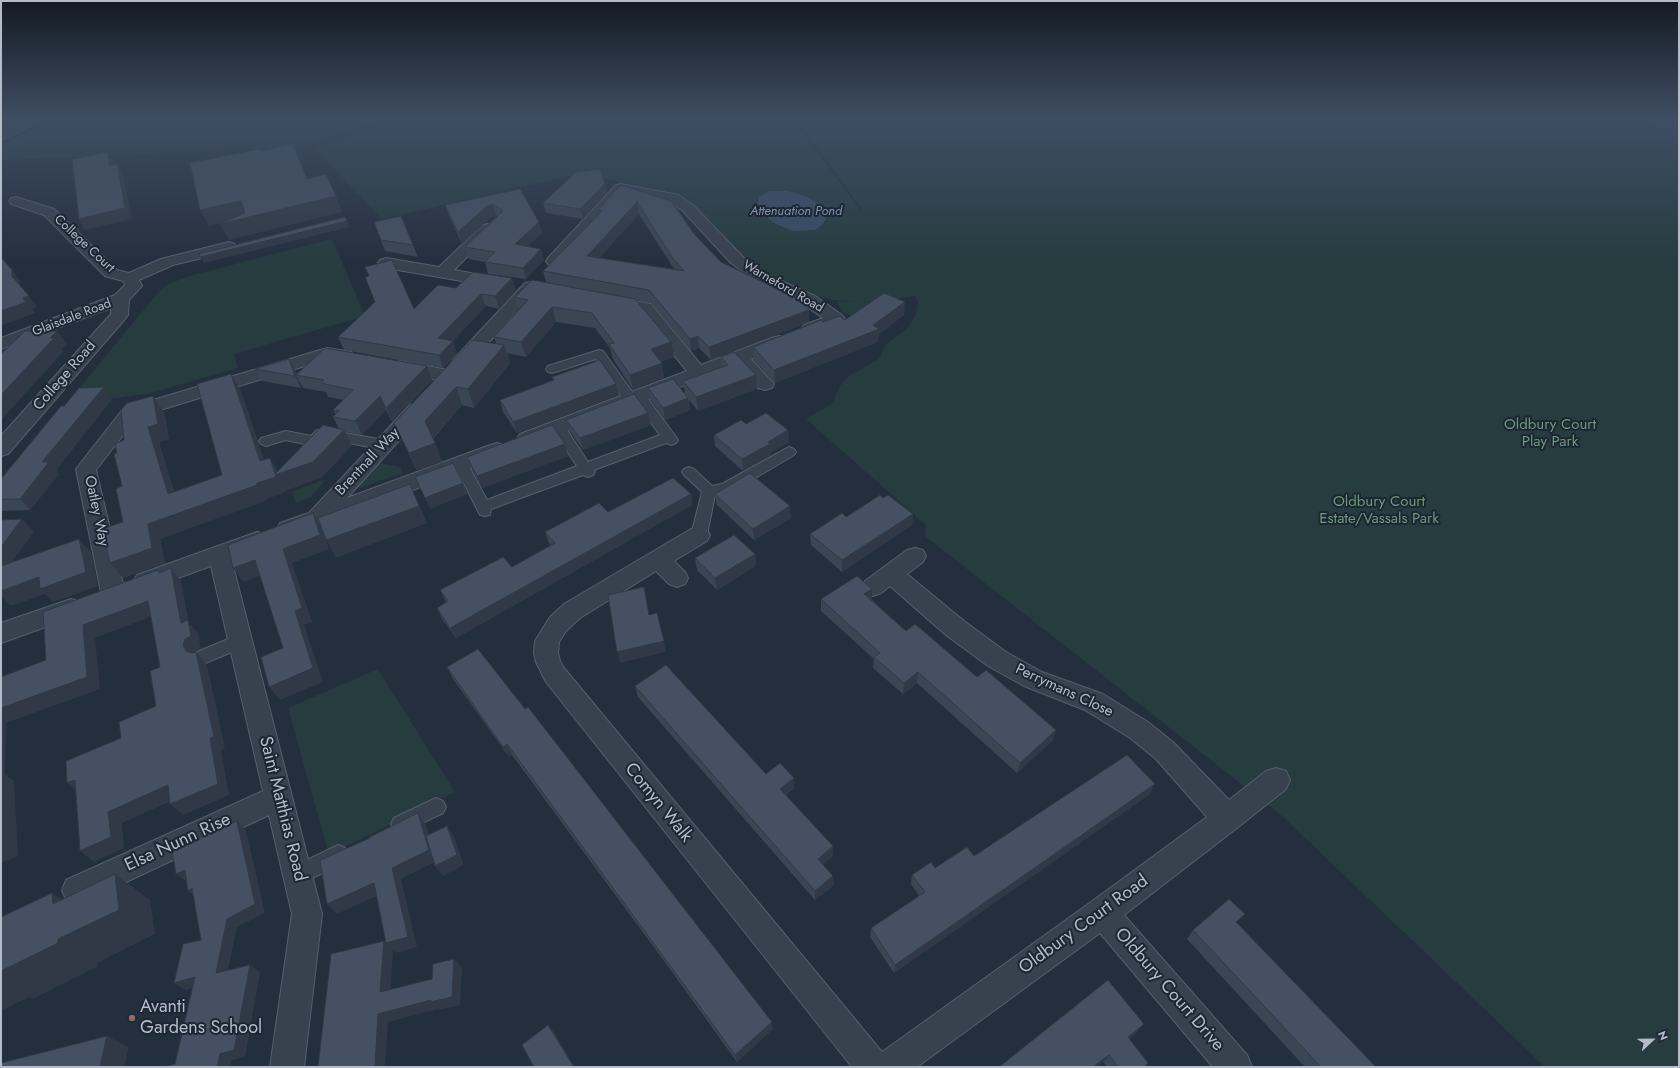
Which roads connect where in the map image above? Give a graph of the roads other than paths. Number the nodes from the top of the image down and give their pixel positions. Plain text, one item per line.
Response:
1 (16, 201) dead end
2 (496, 222) edge
3 (241, 244) edge
4 (386, 263) edge
5 (442, 273) junction
6 (130, 278) junction
7 (518, 285) junction
8 (554, 291) edge
9 (121, 299) junction
10 (599, 299) edge
11 (1, 344) edge
12 (739, 357) junction
13 (359, 359) edge
14 (381, 363) edge
15 (552, 369) dead end
16 (698, 372) junction
17 (448, 376) junction
18 (765, 384) dead end
19 (634, 397) junction
20 (558, 427) junction
21 (266, 442) dead end
22 (384, 445) junction
23 (1, 449) edge
24 (789, 452) dead end
25 (461, 464) junction
26 (587, 470) junction
27 (689, 472) dead end
28 (709, 491) junction
29 (317, 518) junction
30 (699, 534) joint
31 (220, 554) junction
32 (915, 556) dead end
33 (658, 559) junction
34 (677, 578) dead end
35 (113, 592) junction
36 (1, 633) edge
37 (240, 641) junction
38 (203, 657) dead end
39 (1276, 780) dead end
40 (279, 797) junction
41 (436, 807) dead end
42 (1227, 819) junction
43 (388, 831) edge
44 (353, 848) edge
45 (298, 876) junction
46 (77, 890) dead end
47 (1102, 913) junction
48 (287, 1067) edge
49 (873, 1067) edge
50 (889, 1067) edge
51 (1235, 1067) edge

1 - 6 street, College Court
2 - 5 street
3 - 6 street, College Court
4 - 5 street
5 - 7 street
6 - 9 street, College Court
7 - 8 street
7 - 12 street, Warneford Road
7 - 17 street, Brentnall Way
9 - 11 street, Glaisdale Road
9 - 23 street, College Road
10 - 16 street
12 - 16 street, Warneford Road
12 - 18 street
13 - 35 street, Oatley Way
14 - 17 street
15 - 19 lane
16 - 19 street
17 - 22 street, Brentnall Way
19 - 20 street
19 - 26 lane
20 - 25 street
20 - 26 lane
21 - 22 lane
22 - 29 street, Brentnall Way
24 - 28 lane
25 - 26 lane
25 - 29 street
27 - 28 lane
28 - 30 lane, Comyn Walk
29 - 31 street
30 - 33 street, Comyn Walk
31 - 35 street
31 - 37 street, Saint Matthias Road
32 - 42 street, Perrymans Close
33 - 34 street
33 - 49 street, Comyn Walk
35 - 36 street
37 - 38 lane
37 - 40 street, Saint Matthias Road
39 - 42 street, Oldbury Court Road
40 - 45 street, Saint Matthias Road
40 - 46 street, Elsa Nunn Rise
41 - 43 lane
42 - 47 street, Oldbury Court Road
44 - 45 lane
45 - 48 street, Saint Matthias Road
47 - 50 street, Oldbury Court Road
47 - 51 street, Oldbury Court Drive

